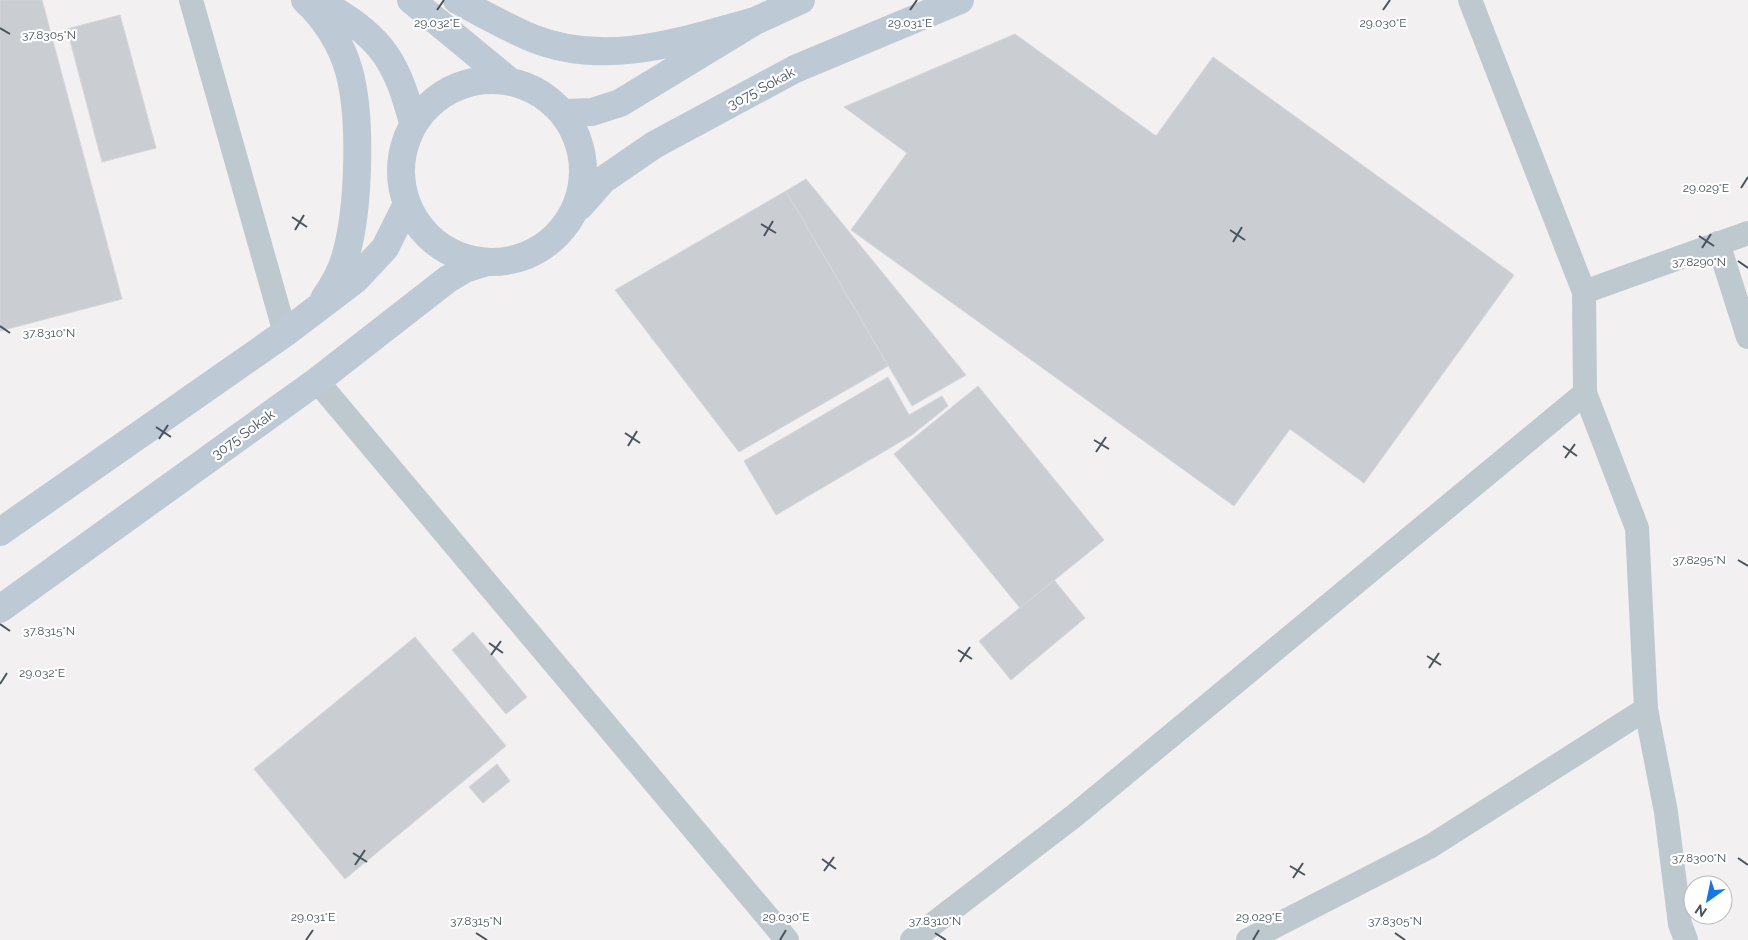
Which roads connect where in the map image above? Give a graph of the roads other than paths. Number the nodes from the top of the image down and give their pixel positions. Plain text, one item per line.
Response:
1 (191, 0) edge
2 (305, 0) edge
3 (317, 0) edge
4 (411, 0) edge
5 (456, 0) edge
6 (801, 0) edge
7 (960, 0) edge
8 (1470, 0) edge
9 (755, 20) junction
10 (508, 80) junction
11 (565, 113) junction
12 (413, 123) junction
13 (406, 204) junction
14 (580, 206) junction
15 (1748, 233) edge
16 (1718, 243) junction
17 (487, 262) junction
18 (1584, 292) junction
19 (317, 310) junction
20 (285, 333) junction
21 (1748, 337) edge
22 (317, 381) junction
23 (1585, 393) junction
24 (0, 532) edge
25 (0, 609) edge
26 (1646, 709) junction
27 (787, 940) edge
28 (912, 940) edge
29 (1248, 940) edge
30 (1686, 940) edge

1 - 20 street
2 - 19 street
3 - 12 street
4 - 10 street
5 - 9 street
6 - 9 street
7 - 14 street, 3075 Sokak
8 - 18 street
9 - 11 street
10 - 11 street
10 - 12 street
11 - 14 street
12 - 13 street
13 - 17 street
13 - 19 street
14 - 17 street, 3075 Sokak
15 - 16 street
16 - 18 street
16 - 21 street
17 - 22 street, 3075 Sokak
18 - 23 street
19 - 20 street
20 - 24 street
22 - 25 street, 3075 Sokak
22 - 27 street
23 - 26 street
23 - 28 street
26 - 29 street
26 - 30 street

